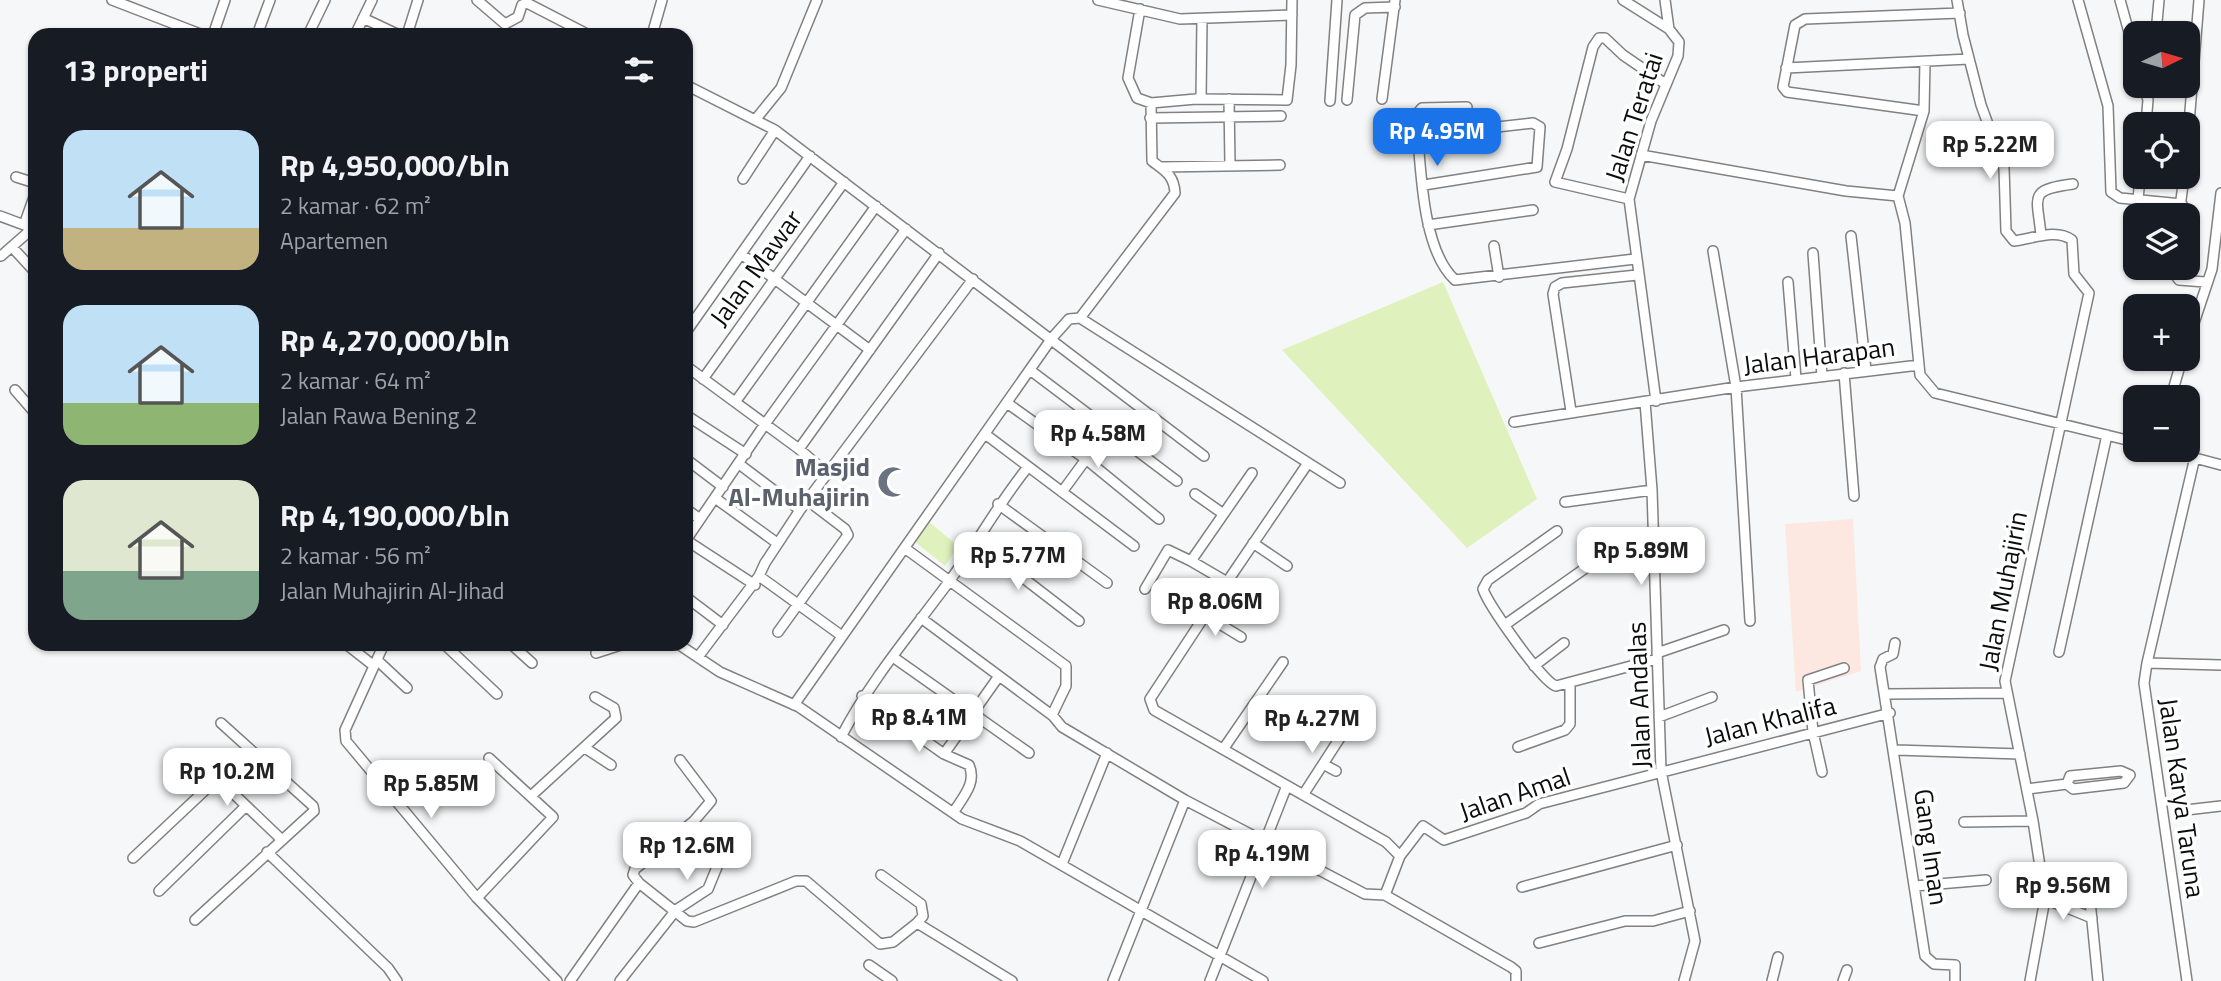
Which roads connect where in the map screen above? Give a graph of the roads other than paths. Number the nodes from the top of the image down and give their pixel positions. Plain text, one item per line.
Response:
1 (112, 0) edge
2 (225, 0) edge
3 (270, 0) edge
4 (325, 0) edge
5 (372, 0) edge
6 (418, 0) edge
7 (477, 0) edge
8 (662, 0) edge
9 (817, 0) edge
10 (1098, 0) edge
11 (1292, 0) edge
12 (1337, 0) edge
13 (1623, 0) edge
14 (1665, 0) edge
15 (1957, 0) edge
16 (2078, 0) edge
17 (2120, 0) edge
18 (2159, 0) edge
19 (2199, 0) edge
20 (1395, 3) edge
21 (1140, 9) junction
22 (1959, 13) junction
23 (1292, 15) junction
24 (363, 18) junction
25 (1202, 19) junction
26 (2126, 21) edge
27 (2157, 21) edge
28 (185, 28) edge
29 (215, 28) edge
30 (260, 28) edge
31 (311, 28) edge
32 (358, 28) edge
33 (384, 28) edge
34 (409, 28) edge
35 (575, 28) edge
36 (654, 28) edge
37 (1669, 29) junction
38 (1969, 59) junction
39 (1925, 62) junction
40 (1786, 68) junction
41 (1664, 83) junction
42 (693, 89) edge
43 (1201, 99) junction
44 (1230, 99) junction
45 (1382, 99) dead end
46 (1347, 100) dead end
47 (2148, 100) edge
48 (1329, 101) dead end
49 (1151, 103) junction
50 (1467, 107) dead end
51 (1924, 111) junction
52 (2147, 112) edge
53 (2190, 112) edge
54 (1230, 116) junction
55 (1282, 116) dead end
56 (1150, 118) junction
57 (755, 120) junction
58 (775, 130) junction
59 (1418, 136) junction
60 (1641, 155) junction
61 (810, 156) junction
62 (1280, 164) dead end
63 (1230, 166) junction
64 (1160, 167) junction
65 (16, 177) dead end
66 (743, 179) dead end
67 (28, 181) edge
68 (844, 182) junction
69 (2073, 184) dead end
70 (1424, 185) junction
71 (2139, 189) edge
72 (2221, 193) edge
73 (1898, 196) junction
74 (1629, 199) junction
75 (2138, 200) junction
76 (2171, 203) edge
77 (876, 206) junction
78 (1533, 211) dead end
79 (28, 212) edge
80 (0, 216) edge
81 (23, 225) junction
82 (1428, 225) junction
83 (28, 227) edge
84 (906, 229) junction
85 (28, 234) edge
86 (2041, 235) junction
87 (1851, 236) dead end
88 (1494, 246) dead end
89 (12, 247) junction
90 (1713, 251) dead end
91 (939, 253) junction
92 (1813, 253) dead end
93 (741, 254) junction
94 (1, 256) edge
95 (1634, 258) junction
96 (28, 264) edge
97 (2217, 269) edge
98 (1637, 275) junction
99 (1499, 277) junction
100 (774, 279) junction
101 (973, 279) junction
102 (2179, 280) edge
103 (1788, 282) dead end
104 (2205, 282) junction
105 (2200, 299) edge
106 (806, 303) junction
107 (1080, 318) junction
108 (693, 322) edge
109 (837, 326) junction
110 (1052, 338) junction
111 (870, 350) junction
112 (1919, 365) junction
113 (1030, 370) junction
114 (1866, 370) junction
115 (693, 371) edge
116 (1844, 373) junction
117 (1822, 376) junction
118 (703, 379) junction
119 (1796, 379) junction
120 (1736, 387) junction
121 (15, 390) dead end
122 (736, 401) junction
123 (1656, 401) junction
124 (1645, 402) junction
125 (1007, 403) junction
126 (28, 405) edge
127 (1571, 411) junction
128 (693, 420) edge
129 (1514, 422) dead end
130 (765, 424) junction
131 (2059, 424) junction
132 (1108, 429) junction
133 (985, 434) junction
134 (2107, 436) junction
135 (2123, 439) edge
136 (799, 449) junction
137 (746, 454) junction
138 (1204, 456) dead end
139 (2200, 459) edge
140 (1087, 460) junction
141 (2194, 462) edge
142 (1308, 463) junction
143 (693, 464) edge
144 (739, 464) junction
145 (2221, 465) edge
146 (1028, 467) junction
147 (1252, 473) dead end
148 (828, 474) junction
149 (1177, 481) dead end
150 (1340, 483) dead end
151 (723, 487) junction
152 (1652, 490) junction
153 (1062, 492) junction
154 (1195, 494) dead end
155 (1854, 496) dead end
156 (715, 498) junction
157 (807, 500) junction
158 (1565, 502) dead end
159 (998, 504) junction
160 (800, 510) junction
161 (1222, 513) junction
162 (693, 514) edge
163 (700, 519) junction
164 (1159, 519) dead end
165 (693, 530) edge
166 (1557, 531) dead end
167 (974, 540) junction
168 (777, 543) junction
169 (693, 544) edge
170 (1253, 544) junction
171 (1134, 546) dead end
172 (906, 549) junction
173 (1191, 561) junction
174 (1654, 561) junction
175 (1287, 566) dead end
176 (950, 580) junction
177 (757, 581) junction
178 (1227, 582) junction
179 (1107, 583) dead end
180 (1145, 589) dead end
181 (1262, 601) dead end
182 (693, 602) edge
183 (799, 603) junction
184 (1205, 615) junction
185 (921, 618) junction
186 (1079, 621) dead end
187 (1750, 621) dead end
188 (1506, 624) junction
189 (723, 625) junction
190 (1724, 630) dead end
191 (778, 632) dead end
192 (842, 636) junction
193 (1241, 637) dead end
194 (1564, 643) dead end
195 (1895, 643) dead end
196 (357, 651) edge
197 (381, 651) edge
198 (451, 651) edge
199 (519, 651) edge
200 (602, 651) edge
201 (689, 651) edge
202 (2059, 652) dead end
203 (596, 653) dead end
204 (1657, 656) junction
205 (698, 657) junction
206 (893, 657) junction
207 (1283, 662) dead end
208 (376, 663) junction
209 (532, 663) dead end
210 (2147, 663) junction
211 (2221, 665) edge
212 (1534, 666) junction
213 (1844, 668) dead end
214 (999, 676) junction
215 (1570, 684) junction
216 (407, 688) dead end
217 (2007, 693) junction
218 (497, 694) dead end
219 (1886, 694) junction
220 (862, 696) junction
221 (595, 697) dead end
222 (1712, 697) dead end
223 (794, 705) junction
224 (971, 713) junction
225 (1890, 713) junction
226 (1052, 715) junction
227 (1659, 717) junction
228 (221, 723) dead end
229 (1345, 730) dead end
230 (1813, 732) junction
231 (841, 737) junction
232 (1518, 747) dead end
233 (585, 748) junction
234 (1224, 748) junction
235 (1896, 750) junction
236 (1029, 753) dead end
237 (1107, 753) junction
238 (944, 754) junction
239 (2020, 754) junction
240 (193, 755) dead end
241 (489, 758) dead end
242 (680, 760) dead end
243 (1324, 764) junction
244 (611, 765) dead end
245 (1336, 771) dead end
246 (1661, 771) junction
247 (1822, 772) dead end
248 (217, 779) junction
249 (2067, 784) junction
250 (1286, 788) junction
251 (2027, 789) junction
252 (1303, 795) junction
253 (531, 796) junction
254 (1185, 800) junction
255 (246, 806) junction
256 (2221, 806) edge
257 (2186, 810) dead end
258 (953, 813) junction
259 (2033, 821) junction
260 (1964, 822) dead end
261 (281, 839) junction
262 (1265, 841) junction
263 (1677, 845) junction
264 (267, 852) junction
265 (1400, 856) junction
266 (133, 858) dead end
267 (1062, 864) junction
268 (717, 867) dead end
269 (881, 875) dead end
270 (1986, 880) dead end
271 (639, 883) junction
272 (1916, 886) junction
273 (1521, 887) dead end
274 (159, 891) dead end
275 (2089, 891) dead end
276 (1385, 895) junction
277 (477, 898) junction
278 (2045, 899) junction
279 (1143, 909) junction
280 (676, 910) junction
281 (1690, 911) junction
282 (2092, 918) junction
283 (195, 920) dead end
284 (917, 923) junction
285 (1539, 943) dead end
286 (1220, 956) junction
287 (1778, 957) dead end
288 (869, 965) dead end
289 (1847, 970) dead end
290 (397, 981) edge
291 (557, 981) edge
292 (570, 981) edge
293 (620, 981) edge
294 (892, 981) edge
295 (1012, 981) edge
296 (1113, 981) edge
297 (1210, 981) edge
298 (1263, 981) edge
299 (1516, 981) edge
300 (1685, 981) edge
301 (1772, 981) edge
302 (1843, 981) edge
303 (1955, 981) edge
304 (2030, 981) edge
305 (2098, 981) edge
306 (2187, 981) edge

1 - 28 street
2 - 29 street
3 - 30 street
4 - 31 street
5 - 24 street
6 - 34 street
7 - 35 street
8 - 36 street
9 - 57 street
10 - 21 street
11 - 23 street
12 - 48 street
13 - 37 street, Jalan Teratai
14 - 37 street
15 - 22 street
16 - 75 street
17 - 26 street
18 - 27 street
19 - 53 street
20 - 45 street
20 - 46 street
21 - 25 street
21 - 49 street
22 - 38 street
22 - 40 street
23 - 25 street
23 - 44 street
24 - 32 street
24 - 33 street
25 - 43 street
37 - 41 street, Jalan Teratai
38 - 39 street
38 - 86 street
39 - 40 street
39 - 51 street
40 - 51 street
41 - 60 street, Jalan Teratai
41 - 74 street
42 - 57 street
43 - 44 street
43 - 49 street
44 - 54 street
47 - 52 street
49 - 56 street
50 - 59 street
51 - 73 street
54 - 55 street
54 - 56 street
54 - 63 street
56 - 64 street
57 - 58 street
58 - 61 street
58 - 66 street
59 - 70 street
59 - 70 street
60 - 73 street
60 - 74 street, Jalan Teratai
61 - 68 street
61 - 93 street
62 - 63 street
63 - 64 street
64 - 107 street
65 - 67 street
68 - 77 street
68 - 100 street, Jalan Mawar
69 - 86 street
70 - 82 street
71 - 75 street
72 - 97 street
73 - 112 street
74 - 95 street, Jalan Teratai
75 - 76 street
77 - 84 street
77 - 106 street
78 - 82 street
79 - 81 street
80 - 81 street
81 - 83 street
82 - 99 street
84 - 91 street
84 - 109 street
85 - 89 street
86 - 131 street, Jalan Muhajirin
87 - 114 street
88 - 99 street
89 - 94 street
89 - 96 street
90 - 120 street
91 - 101 street
91 - 111 street
92 - 117 street
93 - 100 street
93 - 108 street
95 - 98 street, Jalan Teratai
95 - 99 street
97 - 104 street
98 - 123 street, Jalan Teratai
98 - 127 street
100 - 106 street
100 - 118 street, Jalan Mawar
101 - 110 street
101 - 148 street
102 - 104 street
103 - 119 street
104 - 105 street
106 - 109 street
106 - 122 street
107 - 110 street
107 - 142 street
109 - 111 street
109 - 130 street
110 - 113 street
110 - 138 street
111 - 136 street
112 - 114 street, Jalan Harapan
112 - 131 street, Jalan Harapan
113 - 125 street
113 - 132 street
114 - 116 street, Jalan Harapan
115 - 118 street
116 - 117 street, Jalan Harapan
116 - 155 street
117 - 119 street, Jalan Harapan
118 - 122 street
119 - 120 street, Jalan Harapan
120 - 123 street, Jalan Harapan
120 - 187 street
121 - 126 street
122 - 130 street
123 - 124 street, Jalan Harapan
124 - 127 street, Jalan Harapan
124 - 152 street, Jalan Andalas
125 - 133 street
125 - 140 street
127 - 129 street, Jalan Harapan
128 - 137 street
130 - 136 street
130 - 137 street
131 - 134 street, Jalan Harapan
131 - 217 street, Jalan Muhajirin
132 - 140 street
132 - 149 street
133 - 146 street
133 - 172 street
134 - 135 street, Jalan Harapan
134 - 202 street
136 - 148 street
137 - 144 street
139 - 145 street
140 - 153 street
140 - 164 street
141 - 210 street, Jalan Karya Taruna
142 - 150 street
142 - 170 street
143 - 151 street
144 - 151 street
144 - 160 street
146 - 153 street
146 - 159 street
147 - 161 street
148 - 157 street
151 - 156 street
152 - 158 street
152 - 174 street, Jalan Andalas
153 - 171 street
154 - 161 street
156 - 163 street
156 - 168 street
157 - 160 street
157 - 183 street
159 - 167 street
159 - 179 street
160 - 168 street
161 - 173 street
162 - 163 street
163 - 165 street
166 - 188 street
167 - 176 street
167 - 186 street
168 - 177 street
169 - 177 street
170 - 175 street
170 - 178 street
172 - 176 street
172 - 192 street
173 - 178 street
173 - 180 street
174 - 188 street
174 - 204 street, Jalan Andalas
176 - 185 street
176 - 226 street
177 - 183 street
177 - 189 street
178 - 181 street
178 - 184 street
182 - 189 street
183 - 191 street
183 - 192 street
184 - 193 street
184 - 234 street
185 - 206 street
185 - 214 street
188 - 212 street
189 - 205 street
190 - 204 street
192 - 223 street
194 - 212 street
195 - 219 street, Gang Iman
196 - 208 street
197 - 208 street
198 - 218 street
199 - 209 street
200 - 203 street
201 - 205 street
204 - 215 street
204 - 227 street, Jalan Andalas
205 - 223 street
206 - 220 street
206 - 224 street
207 - 234 street
208 - 216 street
208 - 277 street
210 - 211 street
210 - 306 street, Jalan Karya Taruna
212 - 215 street
213 - 230 street
214 - 224 street
214 - 226 street
215 - 232 street
217 - 219 street
217 - 239 street, Jalan Muhajirin
219 - 225 street, Gang Iman
220 - 231 street
220 - 238 street
221 - 233 street
222 - 227 street
223 - 231 street
224 - 236 street
224 - 238 street
225 - 230 street, Jalan Khalifa
225 - 235 street, Gang Iman
226 - 237 street
227 - 246 street, Jalan Andalas
228 - 261 street
229 - 243 street
230 - 246 street, Jalan Khalifa
230 - 247 street
231 - 258 street
233 - 244 street
233 - 253 street
234 - 250 street
235 - 239 street
235 - 272 street, Gang Iman
237 - 254 street
237 - 267 street
238 - 258 street
239 - 251 street, Jalan Muhajirin
240 - 248 street
241 - 253 street
242 - 271 street
243 - 245 street
243 - 252 street
246 - 263 street, Jalan Andalas
246 - 265 street, Jalan Amal
248 - 255 street
248 - 266 street
249 - 249 street
249 - 251 street
250 - 252 street
250 - 262 street
251 - 259 street, Jalan Muhajirin
252 - 265 street
253 - 277 street
254 - 262 street
254 - 279 street
255 - 261 street
255 - 274 street
256 - 257 street
258 - 267 street
259 - 260 street
259 - 278 street, Jalan Muhajirin
261 - 264 street
262 - 276 street
262 - 286 street
263 - 273 street
263 - 281 street, Jalan Andalas
264 - 283 street
264 - 290 street
265 - 276 street
267 - 279 street
268 - 280 street
269 - 284 street
270 - 272 street
271 - 280 street
271 - 292 street
272 - 303 street, Gang Iman
275 - 282 street
276 - 299 street
277 - 291 street
278 - 282 street
278 - 304 street, Jalan Muhajirin
279 - 286 street
279 - 296 street
280 - 284 street
280 - 293 street
281 - 285 street
281 - 300 street, Jalan Andalas
282 - 305 street
284 - 295 street
286 - 297 street
286 - 298 street
287 - 301 street
288 - 294 street
289 - 302 street

